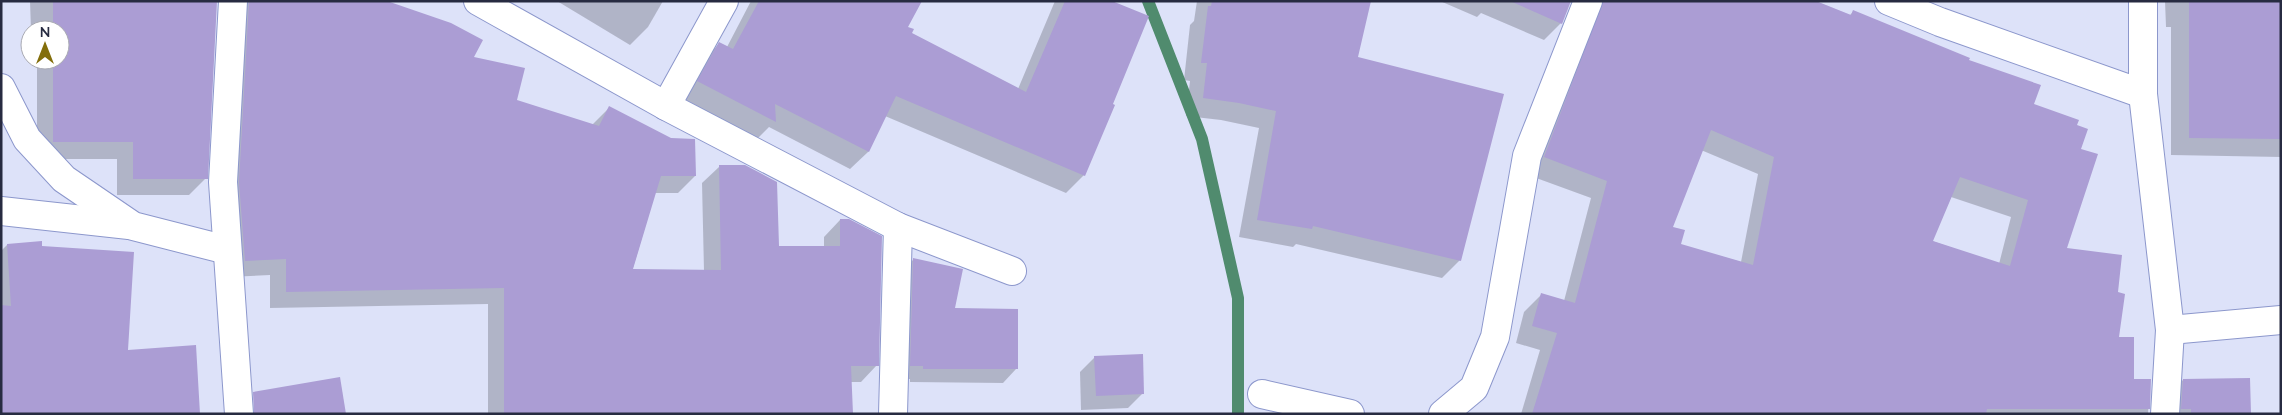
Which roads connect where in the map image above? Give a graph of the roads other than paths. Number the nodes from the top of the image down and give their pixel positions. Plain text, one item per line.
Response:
1 (233, 1) edge
2 (478, 1) edge
3 (724, 1) edge
4 (1588, 1) edge
5 (1889, 1) edge
6 (2143, 1) edge
7 (1, 88) edge
8 (2142, 94) junction
9 (666, 106) junction
10 (1, 211) edge
11 (133, 226) junction
12 (898, 226) junction
13 (227, 250) junction
14 (1012, 271) dead end
15 (2281, 320) edge
16 (2170, 330) junction
17 (1262, 394) dead end
18 (239, 414) edge
19 (893, 414) edge
20 (1350, 414) edge
21 (1443, 414) edge
22 (2165, 414) edge

1 - 13 street
2 - 9 street
3 - 9 street
4 - 21 street
5 - 8 street
6 - 8 street
7 - 11 street
8 - 16 street
9 - 12 street
10 - 11 street
11 - 13 street
12 - 14 street
12 - 19 street
13 - 18 street
15 - 16 street
16 - 22 street
17 - 20 street

